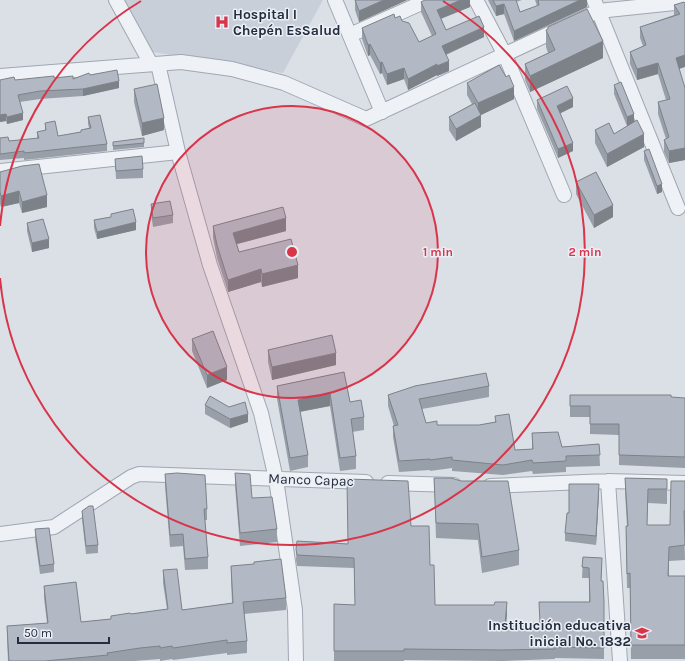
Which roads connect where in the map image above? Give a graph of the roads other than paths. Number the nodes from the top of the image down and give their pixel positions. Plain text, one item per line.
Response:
1 (116, 0) edge
2 (335, 0) edge
3 (428, 0) edge
4 (476, 0) edge
5 (685, 2) edge
6 (596, 6) edge
7 (350, 36) junction
8 (505, 54) junction
9 (154, 64) junction
10 (0, 76) edge
11 (382, 112) junction
12 (178, 152) junction
13 (0, 171) edge
14 (564, 195) dead end
15 (678, 208) dead end
16 (276, 478) junction
17 (608, 481) junction
18 (685, 483) edge
19 (0, 534) edge
20 (296, 661) edge
21 (620, 661) edge

1 - 9 street
2 - 7 street
3 - 7 street
4 - 8 street
5 - 6 street
6 - 8 street
6 - 15 street
7 - 11 street
8 - 11 street
8 - 14 street
9 - 10 street
9 - 11 street
9 - 12 street
12 - 13 street
12 - 16 street
16 - 17 street, Manco Capac
16 - 19 street, Manco Capac
16 - 20 street
17 - 18 street, Manco Capac
17 - 21 street

